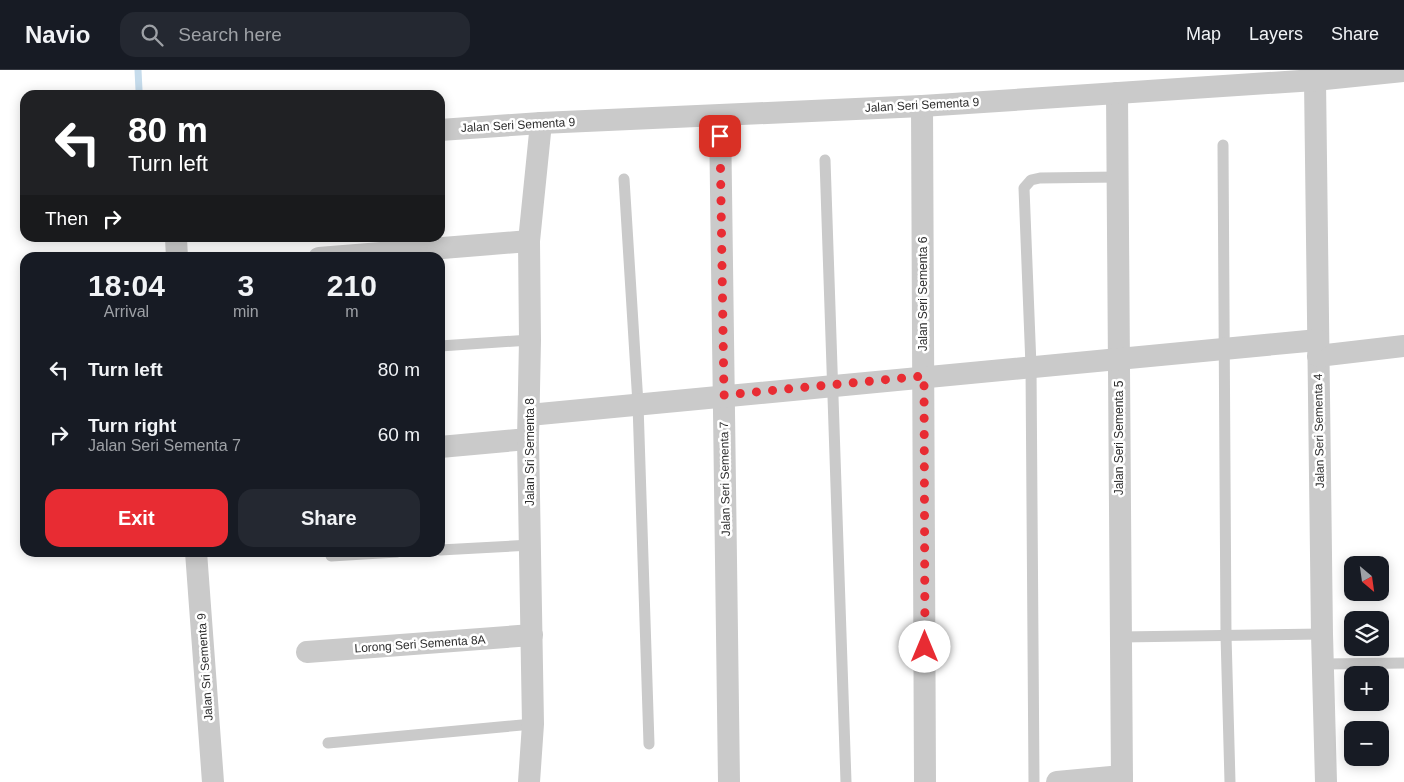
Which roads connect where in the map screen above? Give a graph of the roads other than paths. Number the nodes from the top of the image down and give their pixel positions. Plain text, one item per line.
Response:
1 (1404, 71) edge
2 (1315, 80) junction
3 (1117, 93) junction
4 (922, 106) junction
5 (720, 116) junction
6 (541, 123) junction
7 (445, 130) edge
8 (1223, 145) dead end
9 (825, 160) dead end
10 (1118, 177) junction
11 (624, 179) dead end
12 (530, 241) junction
13 (393, 252) edge
14 (530, 340) junction
15 (445, 346) edge
16 (1404, 346) edge
17 (1224, 348) junction
18 (1318, 348) junction
19 (1119, 358) junction
20 (1031, 366) junction
21 (924, 376) junction
22 (833, 385) junction
23 (724, 395) junction
24 (638, 404) junction
25 (529, 415) junction
26 (528, 439) junction
27 (445, 447) edge
28 (531, 545) junction
29 (445, 550) edge
30 (196, 557) edge
31 (1322, 634) junction
32 (532, 635) junction
33 (1226, 635) junction
34 (1121, 637) junction
35 (308, 652) dead end
36 (1404, 663) edge
37 (1324, 664) junction
38 (533, 724) junction
39 (328, 743) dead end
40 (649, 744) dead end
41 (1122, 779) edge
42 (213, 782) edge
43 (529, 782) edge
44 (729, 782) edge
45 (846, 782) edge
46 (925, 782) edge
47 (1034, 782) edge
48 (1057, 782) edge
49 (1230, 782) edge
50 (1326, 782) edge

1 - 2 street, Jalan Seri Sementa 9
2 - 3 street, Jalan Seri Sementa 9
2 - 18 street, Jalan Seri Sementa 4
3 - 4 street, Jalan Seri Sementa 9
3 - 10 street, Jalan Seri Sementa 5
4 - 5 street, Jalan Seri Sementa 9
4 - 21 street, Jalan Seri Sementa 6
5 - 6 street, Jalan Seri Sementa 9
5 - 23 street, Jalan Seri Sementa 7
6 - 7 street, Jalan Seri Sementa 9
6 - 12 street, Jalan Sri Sementa 8
8 - 17 lane
9 - 22 lane
10 - 19 street, Jalan Seri Sementa 5
10 - 20 lane
11 - 24 lane
12 - 13 street
12 - 14 street, Jalan Sri Sementa 8
14 - 15 lane
14 - 25 street, Jalan Sri Sementa 8
16 - 18 street
17 - 18 street
17 - 19 street
17 - 33 lane
18 - 31 street, Jalan Seri Sementa 4
19 - 20 street
19 - 34 street, Jalan Seri Sementa 5
20 - 21 street
20 - 47 lane
21 - 22 street
21 - 46 street, Jalan Seri Sementa 6
22 - 23 street
22 - 45 lane
23 - 24 street
23 - 44 street, Jalan Seri Sementa 7
24 - 25 street
24 - 40 lane
25 - 26 street, Jalan Sri Sementa 8
26 - 27 street
26 - 28 street, Jalan Sri Sementa 8
28 - 29 lane
28 - 32 street, Jalan Sri Sementa 8
30 - 42 street, Jalan Sri Sementa 9
31 - 33 lane
31 - 37 street, Jalan Seri Sementa 4
32 - 35 street, Lorong Seri Sementa 8A
32 - 38 street, Jalan Sri Sementa 8
33 - 34 lane
33 - 49 lane
34 - 41 street, Jalan Seri Sementa 5
36 - 37 lane
37 - 50 street, Jalan Seri Sementa 4
38 - 39 lane
38 - 43 street, Jalan Sri Sementa 8
41 - 48 street

